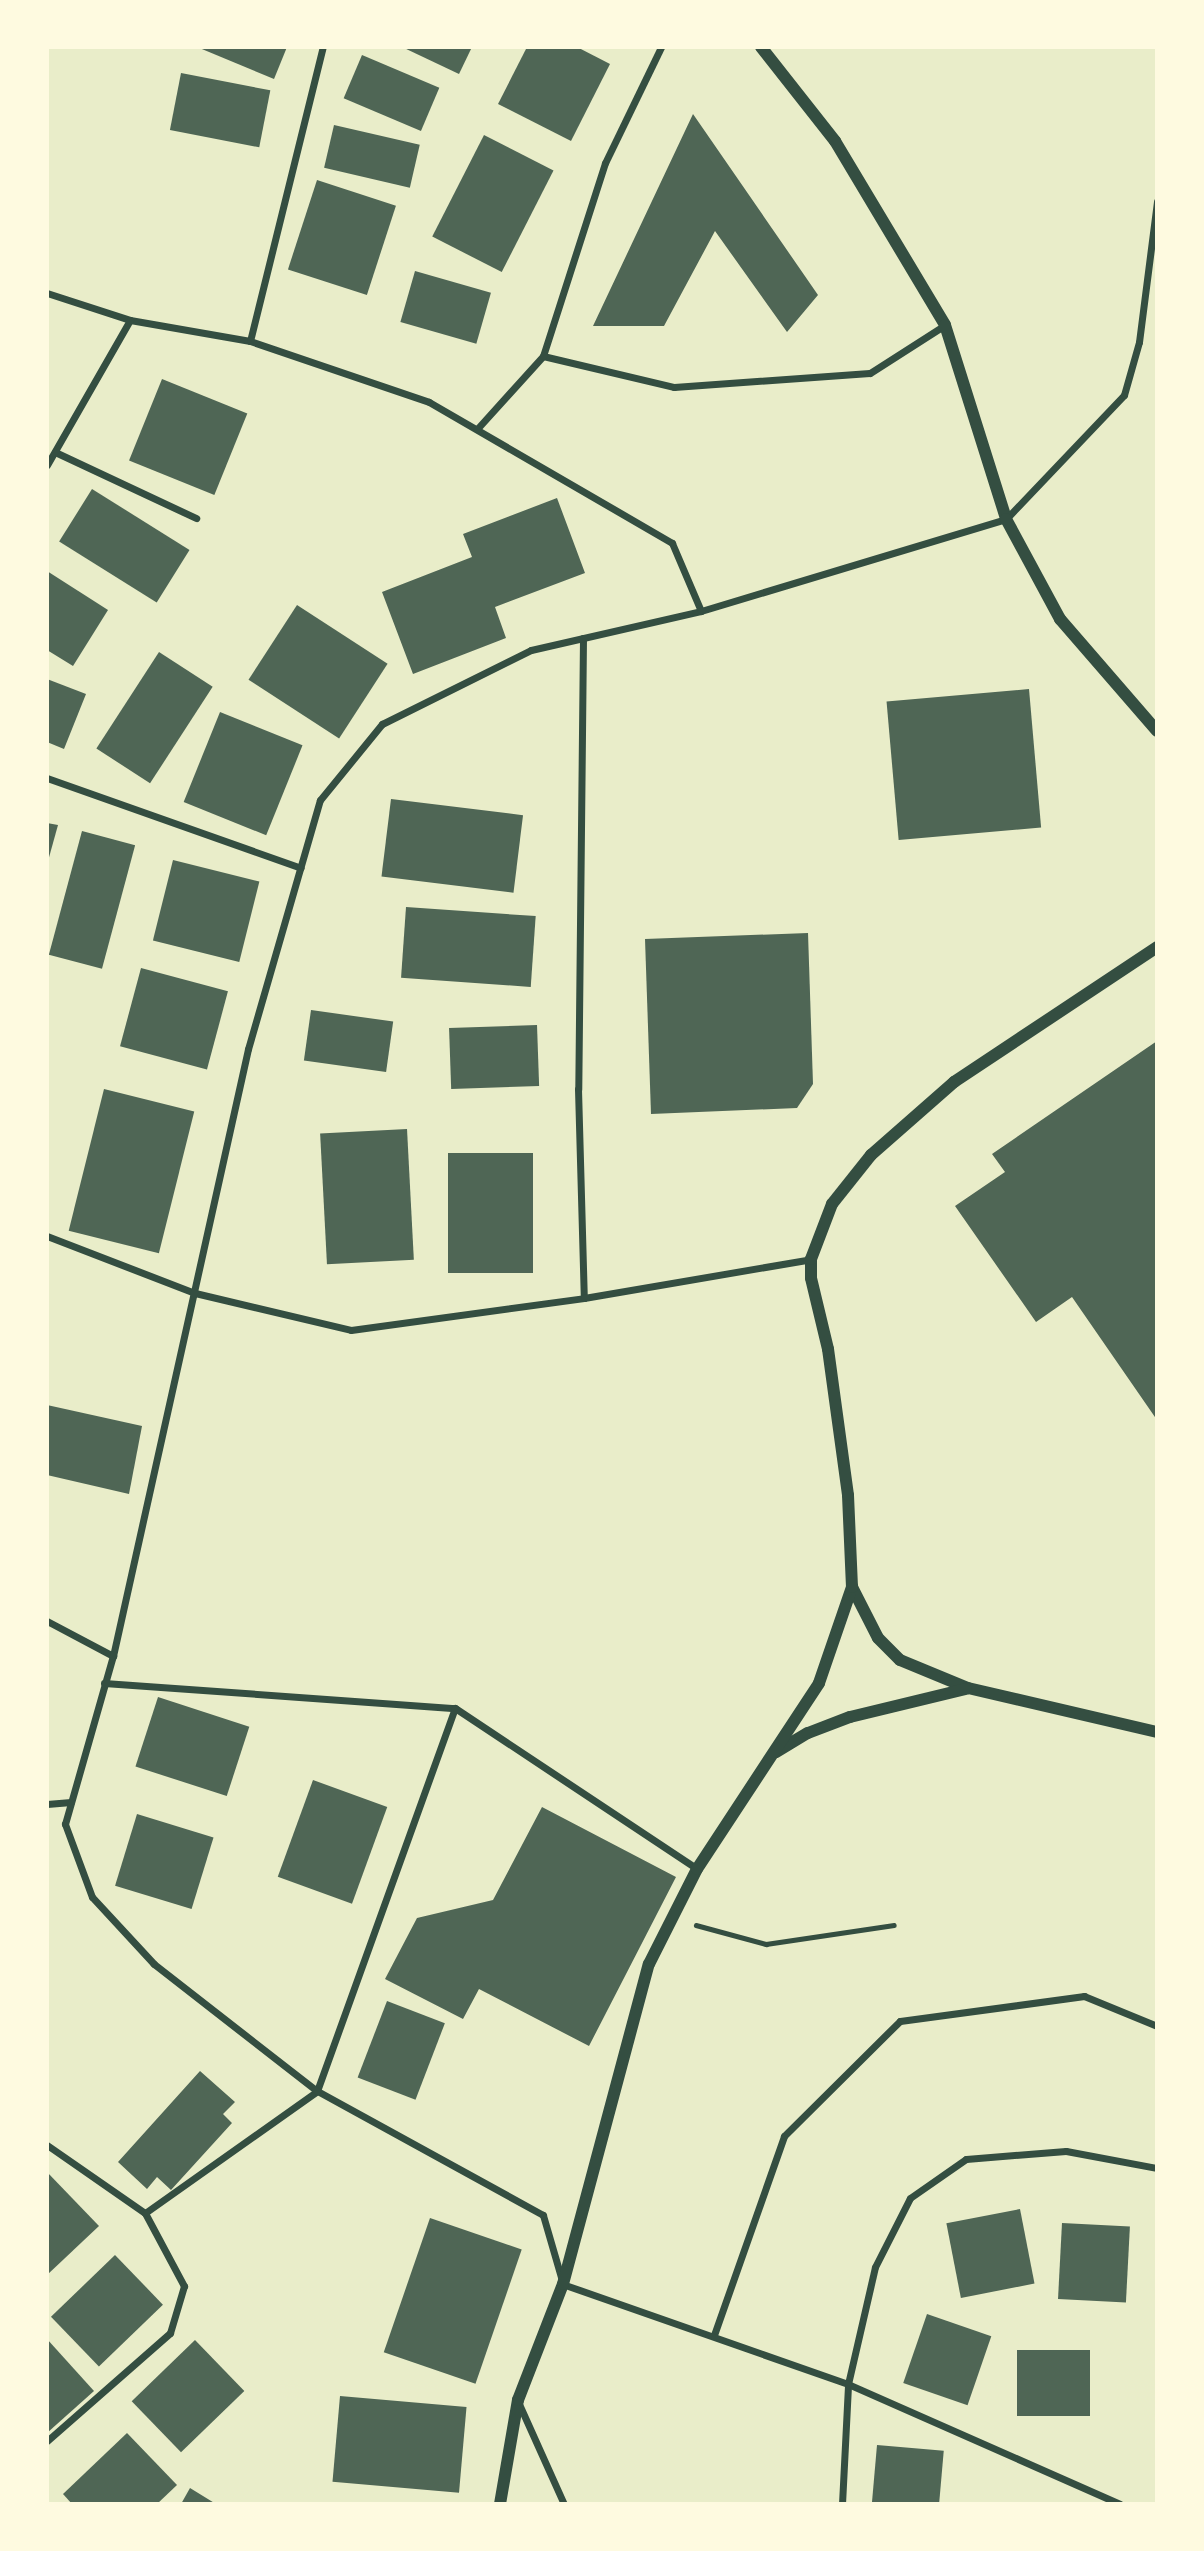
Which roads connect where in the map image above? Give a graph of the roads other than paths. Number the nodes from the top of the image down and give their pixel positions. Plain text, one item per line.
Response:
1 (323, 47) edge
2 (661, 47) edge
3 (761, 47) edge
4 (1157, 201) edge
5 (47, 293) edge
6 (130, 320) junction
7 (945, 325) junction
8 (250, 341) junction
9 (543, 356) junction
10 (477, 429) junction
11 (55, 452) junction
12 (47, 465) edge
13 (196, 518) dead end
14 (1006, 519) junction
15 (701, 611) junction
16 (583, 638) junction
17 (1157, 731) edge
18 (47, 778) edge
19 (301, 868) junction
20 (1157, 947) edge
21 (47, 1236) edge
22 (811, 1259) junction
23 (195, 1293) junction
24 (584, 1298) junction
25 (852, 1587) junction
26 (47, 1621) edge
27 (113, 1656) junction
28 (104, 1684) junction
29 (968, 1688) junction
30 (455, 1708) junction
31 (1157, 1732) edge
32 (769, 1756) junction
33 (71, 1802) junction
34 (47, 1804) edge
35 (697, 1869) junction
36 (1157, 2026) edge
37 (317, 2091) junction
38 (47, 2145) edge
39 (1157, 2168) edge
40 (145, 2213) junction
41 (563, 2284) junction
42 (714, 2335) junction
43 (848, 2384) junction
44 (518, 2400) junction
45 (47, 2441) edge
46 (499, 2504) edge
47 (564, 2504) edge
48 (842, 2504) edge
49 (1120, 2504) edge

1 - 8 street
2 - 9 street
3 - 7 street
4 - 14 street
5 - 6 street
6 - 8 street
6 - 11 street
7 - 9 street
7 - 14 street
8 - 10 street
9 - 10 street
10 - 15 street
11 - 12 street
11 - 13 street
14 - 15 street
14 - 17 street
15 - 16 street
16 - 19 street
16 - 24 street
18 - 19 street
19 - 23 street
20 - 22 street
21 - 23 street
22 - 24 street
22 - 25 street
23 - 24 street
23 - 27 street
25 - 29 street
25 - 32 street
26 - 27 street
27 - 28 street
28 - 30 street
28 - 33 street
29 - 31 street
29 - 32 street
30 - 35 street
30 - 37 street
32 - 35 street
33 - 34 street
33 - 37 street
35 - 41 street
36 - 42 street
37 - 40 street
37 - 41 street
38 - 40 street
39 - 43 street
40 - 45 street
41 - 42 street
41 - 44 street
42 - 43 street
43 - 48 street
43 - 49 street
44 - 46 street
44 - 47 street

